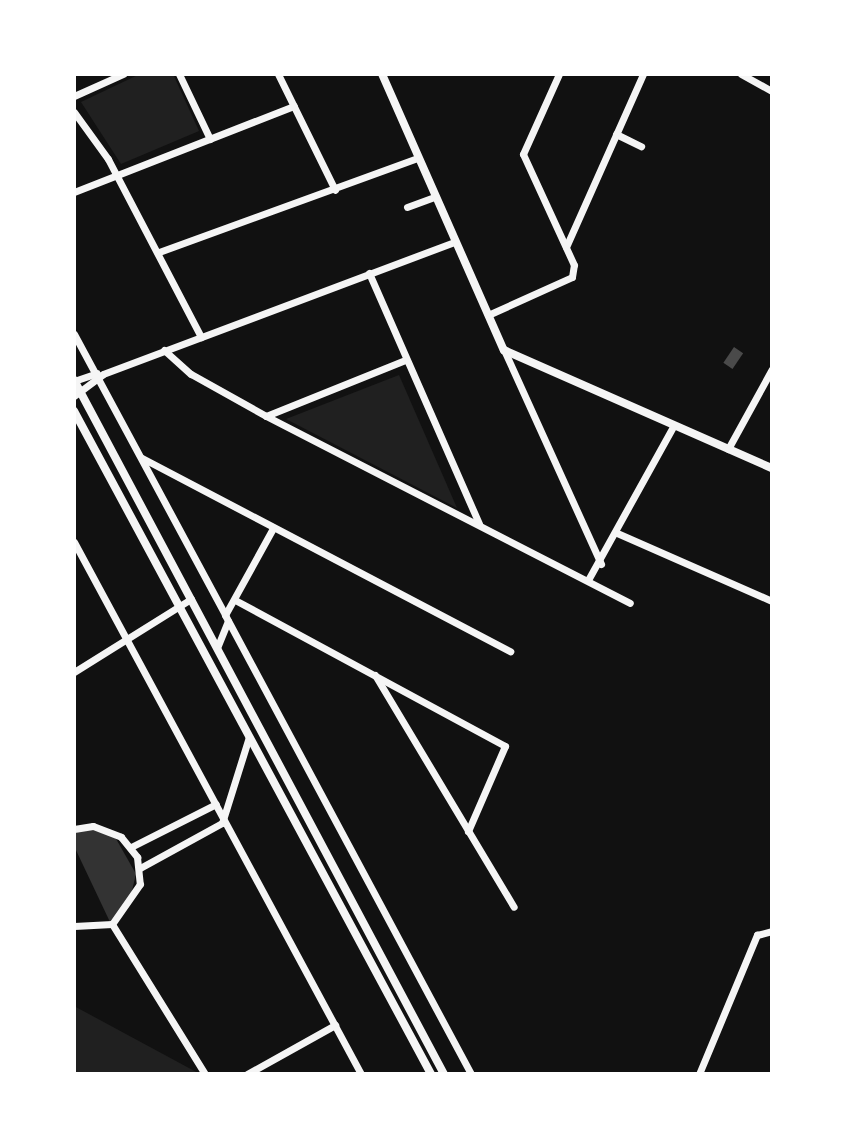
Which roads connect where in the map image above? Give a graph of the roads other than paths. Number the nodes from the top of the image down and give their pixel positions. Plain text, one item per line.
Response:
1 (123, 74) edge
2 (179, 74) edge
3 (278, 74) edge
4 (382, 74) edge
5 (559, 74) edge
6 (643, 74) edge
7 (741, 74) edge
8 (772, 91) edge
9 (74, 96) edge
10 (294, 106) junction
11 (74, 112) edge
12 (616, 134) junction
13 (210, 139) junction
14 (641, 146) dead end
15 (417, 158) junction
16 (117, 176) junction
17 (335, 190) junction
18 (74, 192) edge
19 (434, 197) junction
20 (407, 207) dead end
21 (455, 242) junction
22 (566, 247) junction
23 (159, 252) junction
24 (369, 273) junction
25 (488, 315) junction
26 (74, 334) edge
27 (201, 337) junction
28 (164, 350) junction
29 (504, 350) junction
30 (405, 360) junction
31 (772, 369) edge
32 (98, 375) junction
33 (74, 381) edge
34 (77, 394) edge
35 (74, 411) edge
36 (266, 416) junction
37 (674, 425) junction
38 (728, 449) junction
39 (142, 458) junction
40 (772, 468) edge
41 (479, 524) junction
42 (272, 530) junction
43 (617, 533) junction
44 (74, 542) edge
45 (601, 564) junction
46 (588, 580) junction
47 (191, 599) junction
48 (235, 600) junction
49 (772, 601) edge
50 (630, 603) dead end
51 (180, 606) junction
52 (227, 618) junction
53 (132, 638) junction
54 (217, 648) junction
55 (510, 651) dead end
56 (74, 672) edge
57 (374, 673) junction
58 (249, 737) junction
59 (213, 803) junction
60 (226, 806) junction
61 (222, 823) junction
62 (74, 829) edge
63 (468, 831) junction
64 (131, 847) junction
65 (140, 868) junction
66 (514, 907) dead end
67 (112, 924) junction
68 (74, 926) edge
69 (772, 931) edge
70 (335, 1025) junction
71 (205, 1074) edge
72 (247, 1074) edge
73 (361, 1074) edge
74 (431, 1074) edge
75 (444, 1074) edge
76 (471, 1074) edge
77 (699, 1074) edge

1 - 9 street
2 - 13 street
3 - 10 street
4 - 15 street
5 - 22 street
6 - 12 street
7 - 8 street
10 - 13 street
10 - 17 street
11 - 16 street
12 - 14 street
12 - 22 street
13 - 16 street
15 - 17 street
15 - 19 street
16 - 18 street
16 - 23 street
17 - 23 street
19 - 20 street
19 - 21 street
21 - 24 street
21 - 25 street
22 - 25 street
23 - 27 street
24 - 27 street
24 - 30 street
25 - 29 street
26 - 32 street
27 - 28 street
28 - 32 street
28 - 36 street
29 - 37 street
29 - 45 street
30 - 36 street
30 - 41 street
31 - 38 street
32 - 33 street
32 - 34 street
32 - 39 street
33 - 34 street
34 - 47 street
35 - 51 street
36 - 41 street
37 - 38 street
37 - 43 street
38 - 40 street
39 - 42 street
39 - 52 street
41 - 46 street
42 - 48 street
42 - 55 street
43 - 45 street
43 - 49 street
44 - 53 street
45 - 46 street
46 - 50 street
47 - 51 street
47 - 54 street
48 - 52 street
48 - 57 street
51 - 53 street
51 - 58 street
52 - 54 street
52 - 76 street
53 - 56 street
53 - 59 street
54 - 75 street
57 - 63 street
57 - 63 street
58 - 60 street
58 - 74 street
59 - 60 street
59 - 61 street
59 - 64 street
60 - 61 street
61 - 65 street
61 - 70 street
62 - 64 street
63 - 66 street
64 - 65 street
65 - 67 street
67 - 68 street
67 - 71 street
69 - 77 street
70 - 72 street
70 - 73 street

